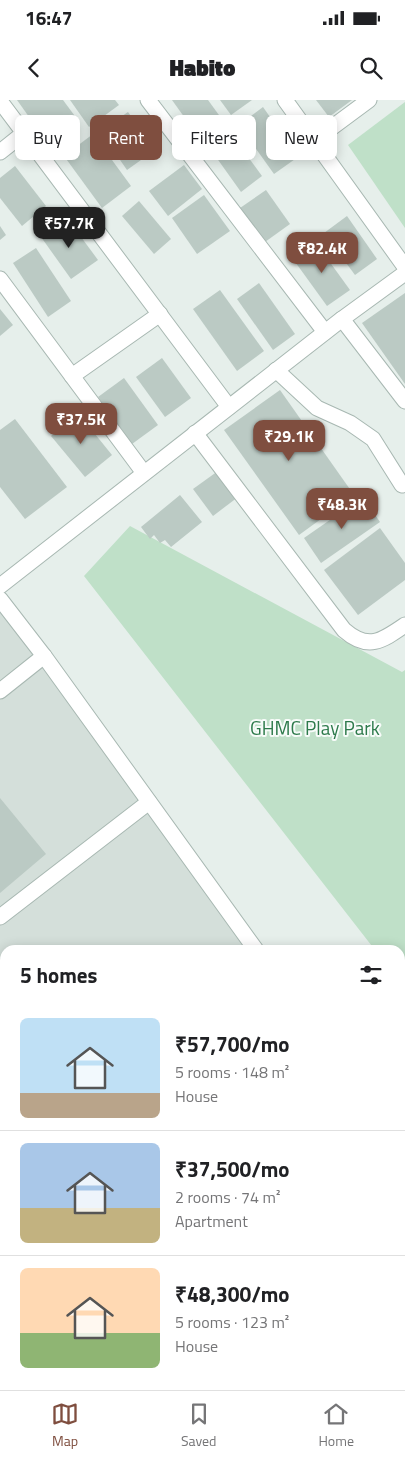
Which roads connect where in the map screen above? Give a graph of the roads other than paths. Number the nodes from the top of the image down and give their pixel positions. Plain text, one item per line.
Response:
1 (148, 100) edge
2 (285, 100) edge
3 (369, 100) edge
4 (0, 101) edge
5 (296, 115) edge
6 (15, 121) edge
7 (337, 124) edge
8 (15, 140) edge
9 (0, 152) edge
10 (44, 160) edge
11 (329, 160) edge
12 (405, 267) edge
13 (405, 273) edge
14 (0, 280) edge
15 (160, 314) junction
16 (342, 319) junction
17 (325, 332) junction
18 (276, 370) junction
19 (72, 376) junction
20 (405, 401) edge
21 (228, 408) junction
22 (196, 434) junction
23 (144, 473) junction
24 (402, 485) dead end
25 (0, 586) edge
26 (0, 599) edge
27 (405, 625) edge
28 (44, 656) junction
29 (0, 691) edge
30 (149, 802) junction
31 (0, 917) edge
32 (247, 945) edge

1 - 17 street
2 - 5 street
3 - 7 street
4 - 6 street
8 - 9 street
10 - 15 street
11 - 12 street
13 - 16 street
14 - 19 street
15 - 19 street
15 - 21 street
16 - 17 street
16 - 20 street
17 - 18 street
18 - 21 street
18 - 24 street
19 - 23 street
21 - 22 street
22 - 23 street
22 - 27 street
23 - 25 street
26 - 28 street
28 - 29 street
28 - 30 street
30 - 31 street
30 - 32 street

